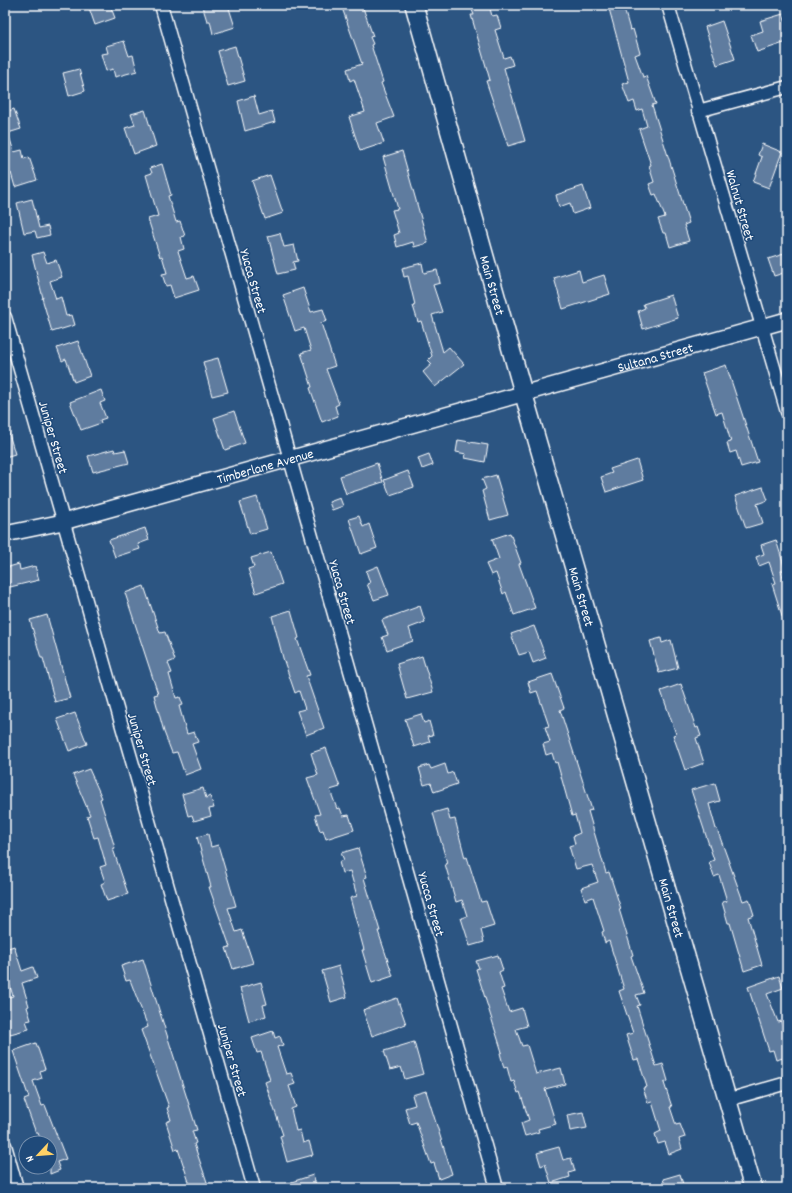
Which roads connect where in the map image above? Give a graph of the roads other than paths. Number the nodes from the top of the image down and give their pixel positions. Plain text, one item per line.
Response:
1 (161, 5) edge
2 (414, 5) edge
3 (668, 5) edge
4 (787, 87) edge
5 (698, 112) junction
6 (5, 317) edge
7 (787, 320) edge
8 (762, 327) junction
9 (523, 392) junction
10 (787, 412) edge
11 (289, 459) junction
12 (63, 522) junction
13 (5, 534) edge
14 (787, 1083) edge
15 (728, 1100) junction
16 (5, 1146) edge
17 (17, 1188) edge
18 (254, 1188) edge
19 (498, 1188) edge
20 (753, 1188) edge

1 - 11 street, Yucca Street
2 - 9 main road, Main Street
3 - 5 street, Walnut Street
4 - 5 street
5 - 8 street, Walnut Street
6 - 12 street, Juniper Street
7 - 8 street, Sultana Street
8 - 9 street, Sultana Street
8 - 10 street, Walnut Street
9 - 11 street, Timberlane Avenue
9 - 15 main road, Main Street
11 - 12 street, Timberlane Avenue
11 - 19 street, Yucca Street
12 - 13 street, Timberlane Avenue
12 - 18 street, Juniper Street
14 - 15 street
15 - 20 main road, Main Street
16 - 17 street

